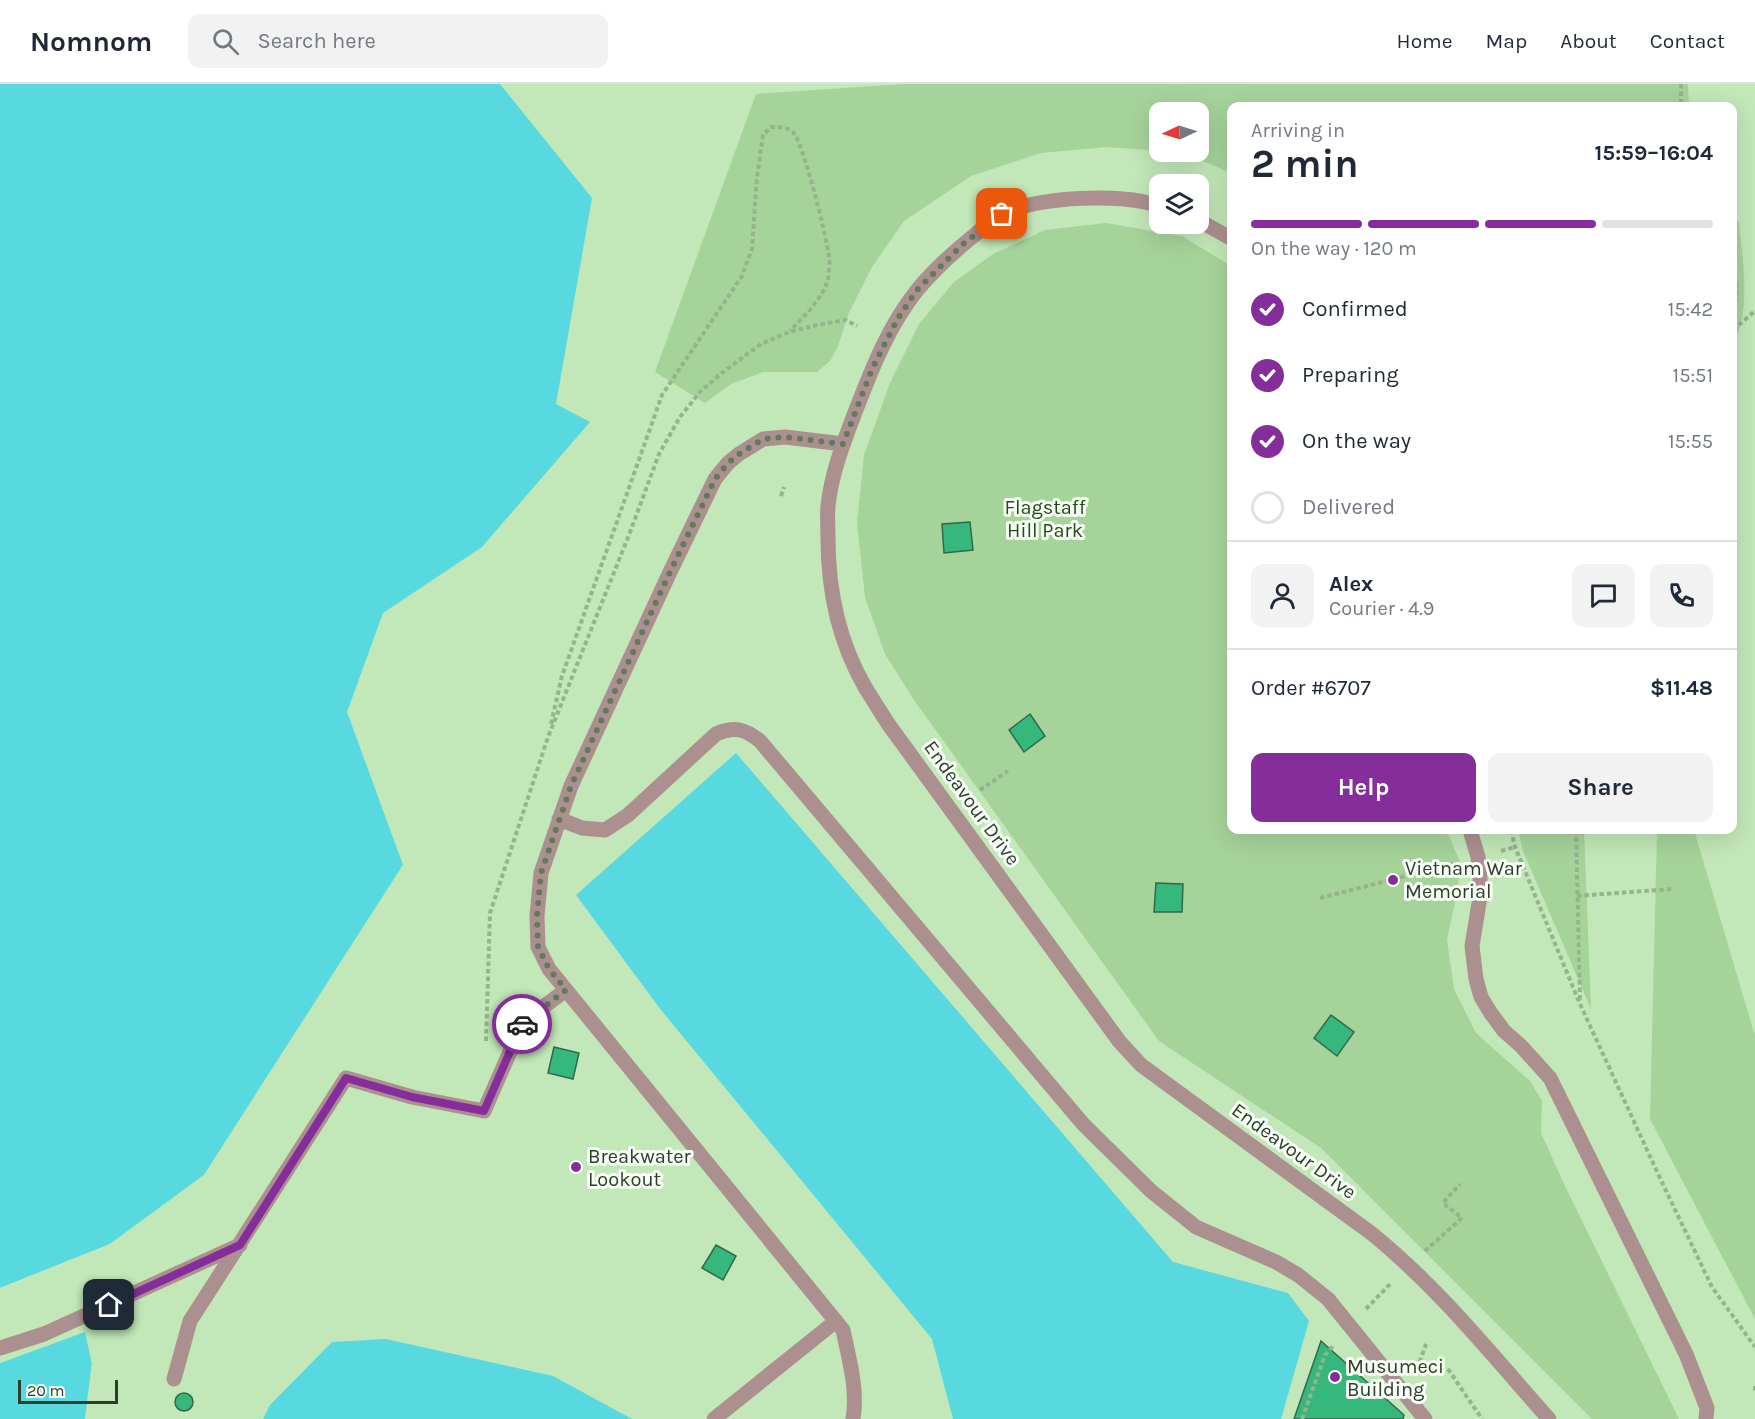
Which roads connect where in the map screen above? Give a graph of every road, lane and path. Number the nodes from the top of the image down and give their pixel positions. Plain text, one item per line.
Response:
1 (1680, 84) edge
2 (1681, 102) edge
3 (1149, 204) edge
4 (1209, 226) edge
5 (1227, 236) edge
6 (1755, 311) edge
7 (817, 325) dead end
8 (857, 326) dead end
9 (1737, 326) edge
10 (789, 332) dead end
11 (843, 444) junction
12 (784, 488) dead end
13 (781, 496) dead end
14 (548, 737) dead end
15 (1008, 771) dead end
16 (980, 790) dead end
17 (560, 819) junction
18 (1471, 834) edge
19 (1512, 834) edge
20 (1576, 834) edge
21 (1478, 858) junction
22 (1672, 889) dead end
23 (1577, 896) junction
24 (1320, 898) dead end
25 (566, 990) junction
26 (1580, 1004) junction
27 (1460, 1184) dead end
28 (240, 1245) junction
29 (1423, 1252) dead end
30 (1396, 1279) dead end
31 (1364, 1311) dead end
32 (836, 1322) junction
33 (1341, 1338) dead end
34 (1755, 1347) edge
35 (0, 1348) edge
36 (1448, 1369) dead end
37 (174, 1379) dead end
38 (1755, 1386) edge
39 (1755, 1393) edge
40 (714, 1419) edge
41 (853, 1419) edge
42 (1302, 1419) edge
43 (1425, 1419) edge
44 (1482, 1419) edge
45 (1549, 1419) edge
46 (1706, 1419) edge

1 - 2 path
3 - 11 street, Endeavour Drive
4 - 5 street
6 - 9 path
7 - 8 path
10 - 14 path
11 - 17 street
11 - 45 street, Endeavour Drive
12 - 13 path
15 - 16 path
17 - 25 street
17 - 43 street
18 - 21 street
19 - 26 path
20 - 23 path
21 - 24 path
21 - 46 street
22 - 23 path
23 - 26 path
25 - 28 street
25 - 32 street
26 - 34 path
27 - 29 path
28 - 35 street
28 - 37 street
30 - 31 path
32 - 40 street
32 - 41 street
33 - 42 path
36 - 44 path
38 - 39 path

